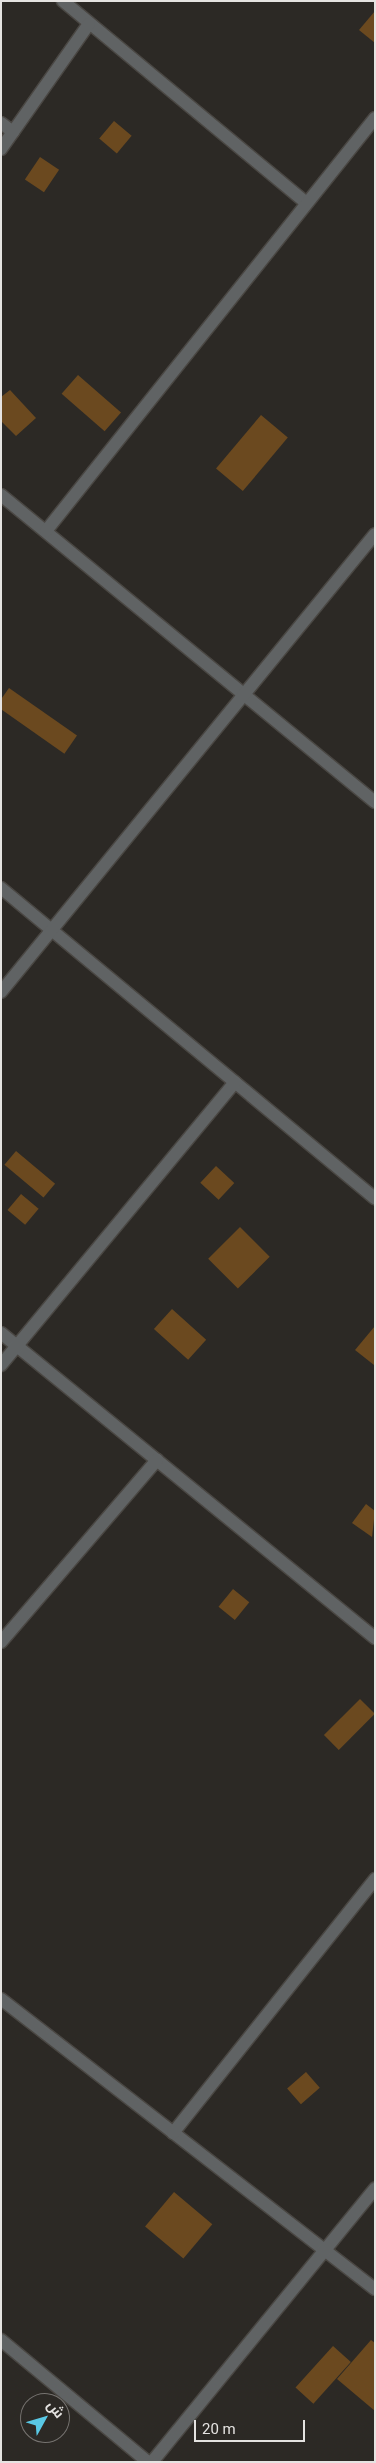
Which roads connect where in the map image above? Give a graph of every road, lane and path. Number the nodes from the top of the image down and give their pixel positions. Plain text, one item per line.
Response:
1 (63, 1) edge
2 (89, 24) junction
3 (375, 118) edge
4 (1, 123) edge
5 (13, 132) junction
6 (1, 149) edge
7 (306, 203) junction
8 (1, 495) edge
9 (46, 531) junction
10 (375, 534) edge
11 (244, 694) junction
12 (375, 802) edge
13 (1, 888) edge
14 (52, 930) junction
15 (1, 992) edge
16 (235, 1082) junction
17 (375, 1198) edge
18 (1, 1332) edge
19 (17, 1345) junction
20 (1, 1365) edge
21 (157, 1460) junction
22 (375, 1638) edge
23 (1, 1642) edge
24 (375, 1879) edge
25 (1, 1999) edge
26 (173, 2132) junction
27 (375, 2189) edge
28 (326, 2252) junction
29 (375, 2289) edge
30 (1, 2340) edge
31 (148, 2462) edge
32 (152, 2462) edge

1 - 2 street
2 - 5 street
2 - 7 street
3 - 7 street
4 - 5 street
5 - 6 street
7 - 9 street
8 - 9 street
9 - 11 street
10 - 11 street
11 - 12 street
11 - 14 street
13 - 14 street
14 - 15 street
14 - 16 street
16 - 17 street
16 - 19 street
18 - 19 street
19 - 20 street
19 - 21 street
21 - 22 street
21 - 23 street
24 - 26 street
25 - 26 street
26 - 28 street
27 - 28 street
28 - 29 street
28 - 32 street
30 - 31 street

